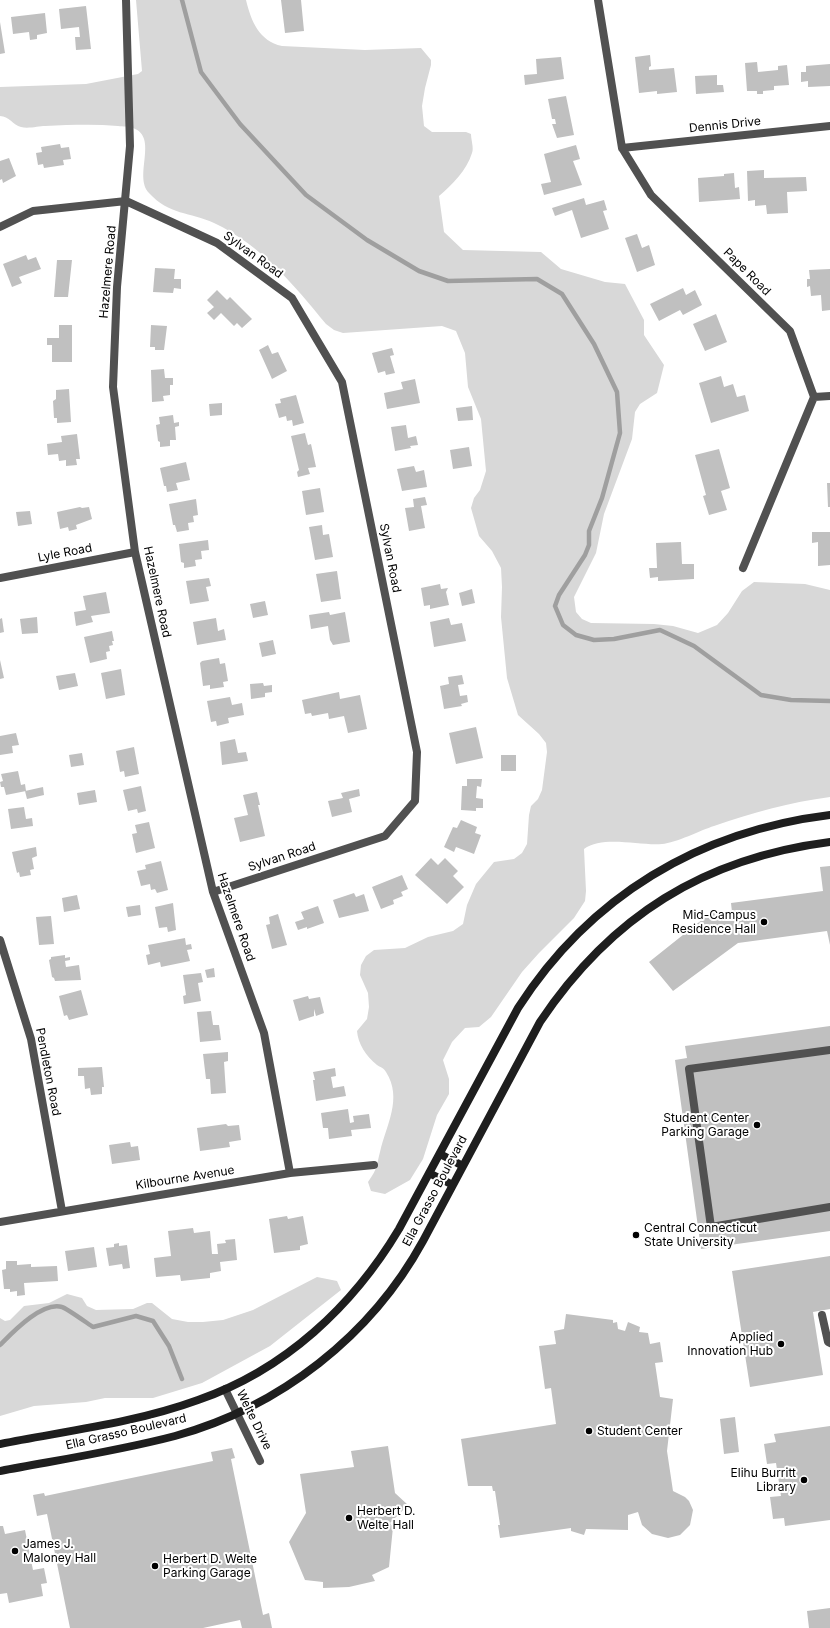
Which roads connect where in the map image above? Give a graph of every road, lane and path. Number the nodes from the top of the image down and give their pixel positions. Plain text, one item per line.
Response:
1 (126, 0) edge
2 (598, 0) edge
3 (830, 126) edge
4 (622, 148) junction
5 (126, 201) junction
6 (0, 227) edge
7 (830, 396) edge
8 (814, 397) junction
9 (135, 552) junction
10 (743, 568) dead end
11 (0, 578) edge
12 (830, 815) edge
13 (830, 842) edge
14 (212, 892) junction
15 (0, 940) edge
16 (830, 1050) edge
17 (440, 1154) junction
18 (374, 1165) dead end
19 (463, 1166) junction
20 (290, 1173) junction
21 (429, 1173) junction
22 (453, 1185) junction
23 (830, 1207) edge
24 (62, 1211) junction
25 (0, 1222) edge
26 (822, 1315) dead end
27 (830, 1343) edge
28 (225, 1389) junction
29 (237, 1413) junction
30 (0, 1444) edge
31 (260, 1462) dead end
32 (0, 1471) edge

1 - 5 street, Hazelmere Road
2 - 4 street, Pape Road
3 - 4 street, Dennis Drive
4 - 8 street, Pape Road
5 - 6 street
5 - 9 street, Hazelmere Road
5 - 14 street, Sylvan Road
7 - 8 street
8 - 10 street
9 - 11 street, Lyle Road
9 - 14 street, Hazelmere Road
12 - 17 main road, Ella Grasso Boulevard
13 - 19 main road, Ella Grasso Boulevard
14 - 20 street, Hazelmere Road
15 - 24 street, Pendleton Road
16 - 23 street
17 - 19 main road
17 - 21 main road, Ella Grasso Boulevard
18 - 20 street, Kilbourne Avenue
19 - 22 main road, Ella Grasso Boulevard
20 - 24 street, Kilbourne Avenue
21 - 22 main road
21 - 28 main road, Ella Grasso Boulevard
22 - 29 main road, Ella Grasso Boulevard
24 - 25 street, Kilbourne Avenue
26 - 27 street
28 - 29 street, Welte Drive
28 - 30 main road, Ella Grasso Boulevard
29 - 31 street, Welte Drive
29 - 32 main road, Ella Grasso Boulevard

